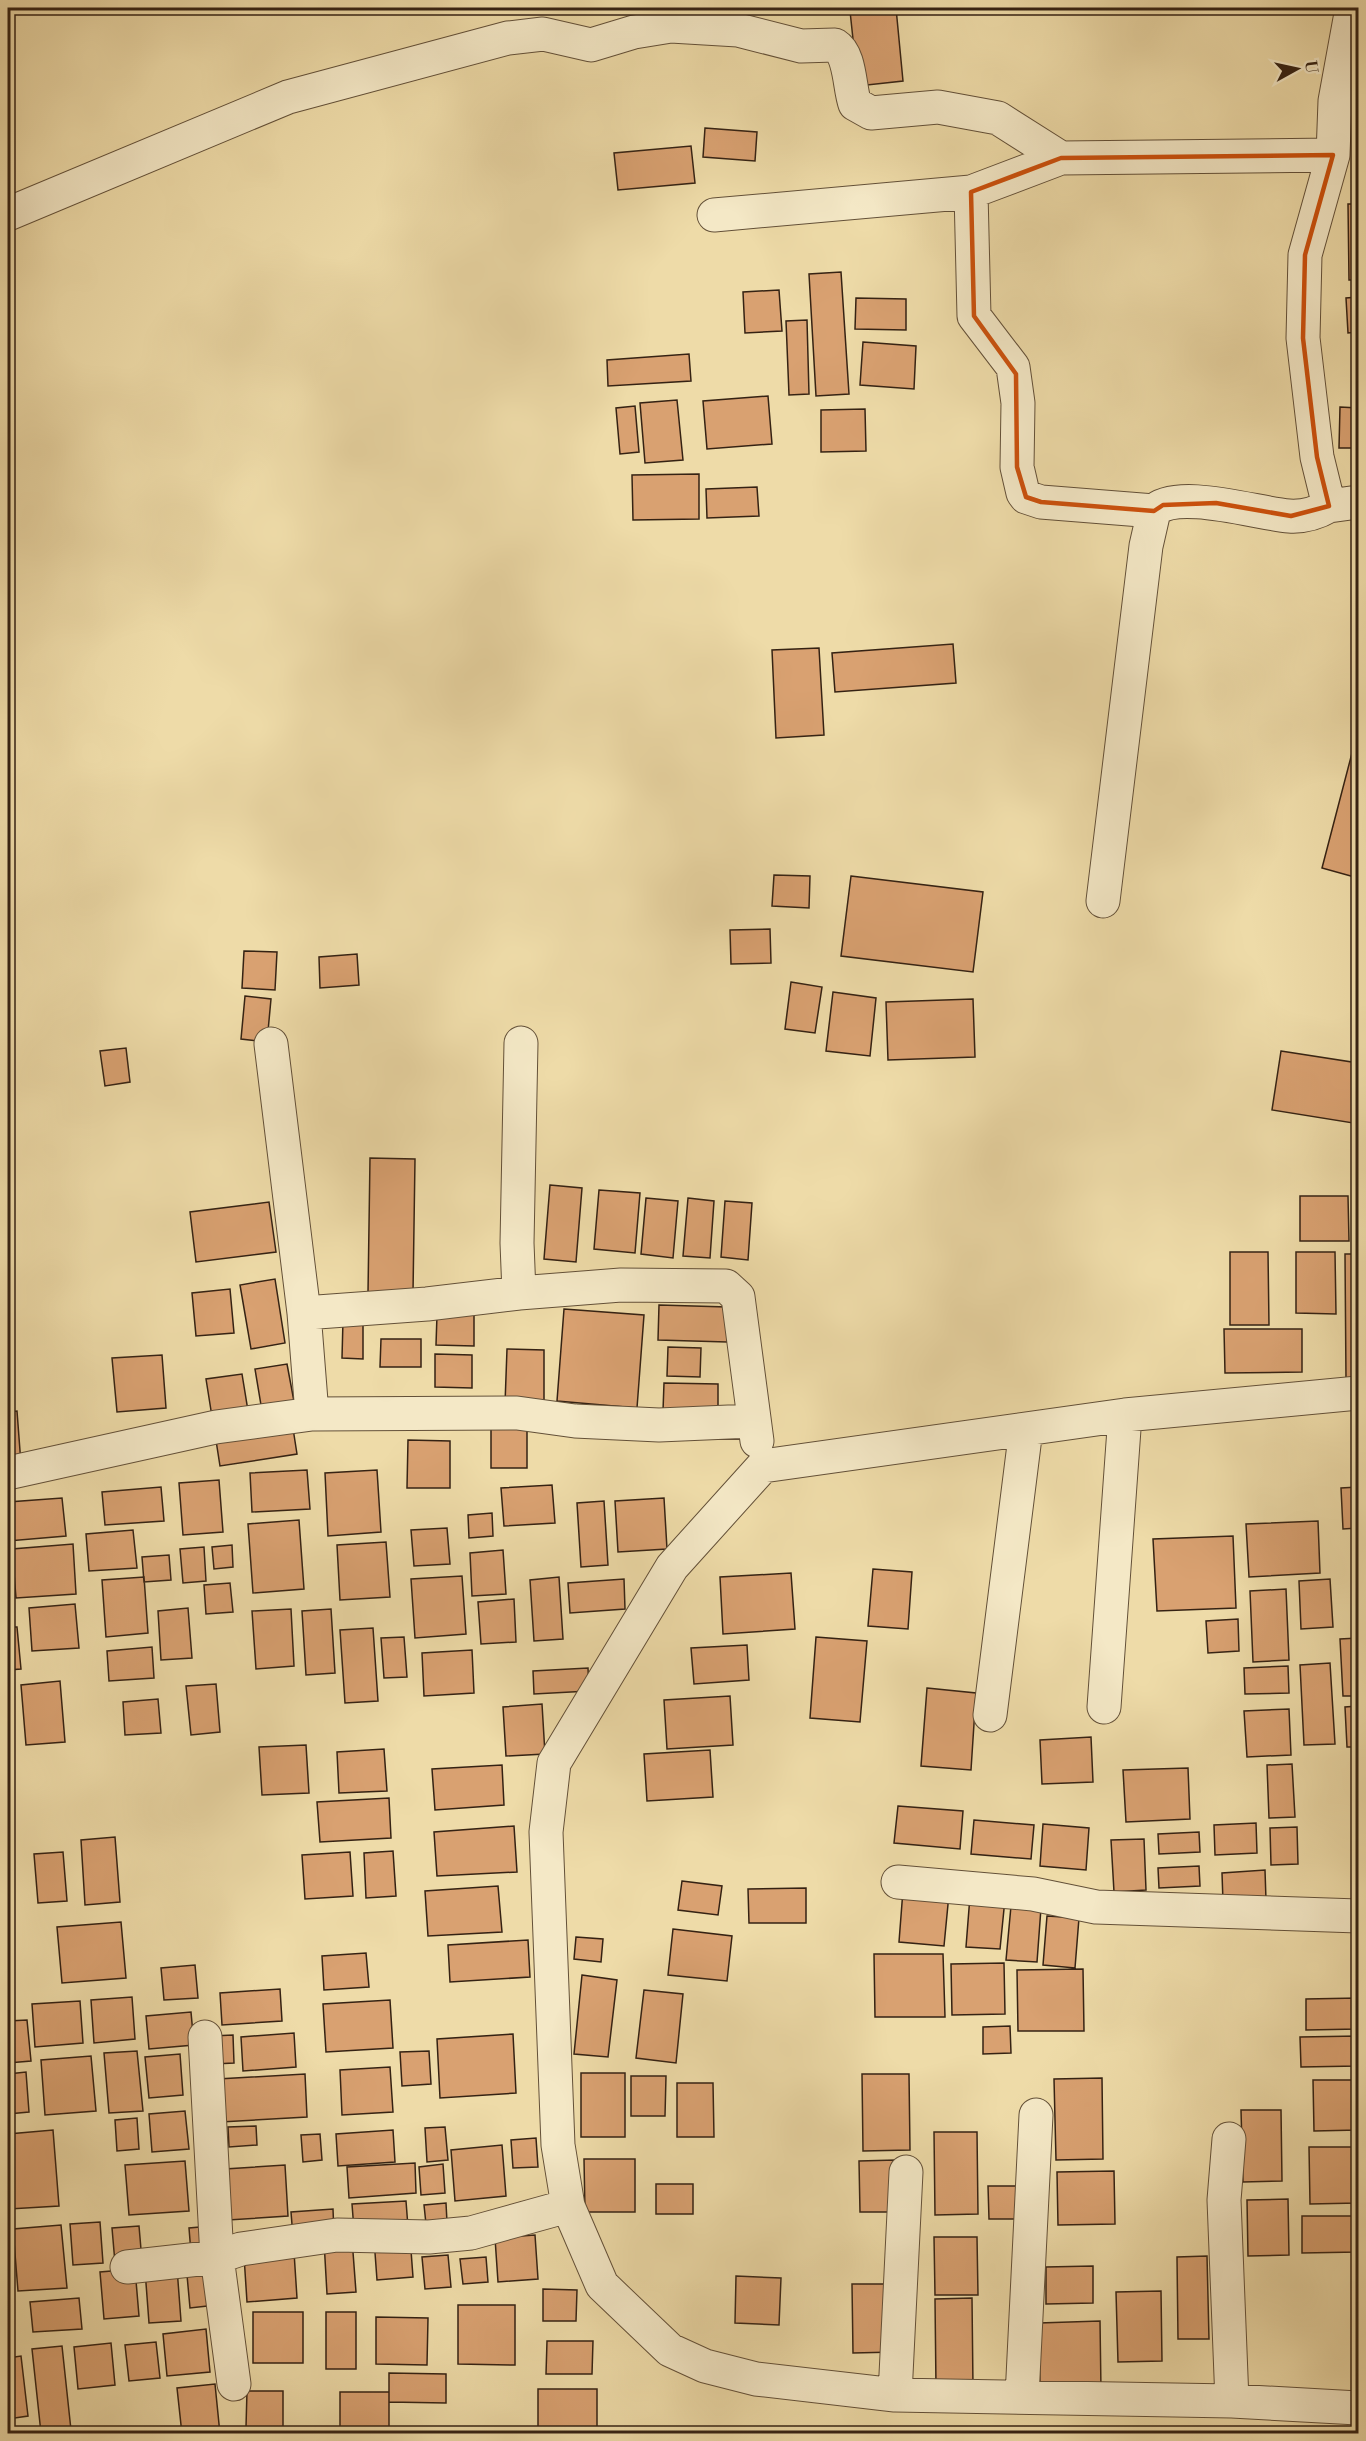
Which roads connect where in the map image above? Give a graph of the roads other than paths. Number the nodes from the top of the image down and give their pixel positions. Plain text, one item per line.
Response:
1 (1352, 8) edge
2 (1333, 155) junction
3 (1061, 158) junction
4 (971, 192) junction
5 (8, 214) edge
6 (714, 216) dead end
7 (1344, 504) edge
8 (1154, 511) junction
9 (1103, 901) dead end
10 (521, 1043) dead end
11 (271, 1044) dead end
12 (519, 1293) junction
13 (304, 1313) junction
14 (1359, 1393) edge
15 (312, 1414) junction
16 (1125, 1415) junction
17 (752, 1421) junction
18 (1026, 1429) junction
19 (763, 1466) junction
20 (8, 1473) edge
21 (1104, 1707) dead end
22 (990, 1715) dead end
23 (898, 1882) dead end
24 (1359, 1916) edge
25 (205, 2037) dead end
26 (1036, 2115) dead end
27 (1229, 2139) dead end
28 (906, 2172) dead end
29 (568, 2206) junction
30 (217, 2257) junction
31 (127, 2267) dead end
32 (234, 2384) dead end
33 (895, 2395) junction
34 (1022, 2397) junction
35 (1232, 2401) junction
36 (1359, 2408) edge

1 - 2 street
2 - 3 street
2 - 7 street
3 - 4 street
3 - 5 street
4 - 6 street
4 - 8 street
7 - 8 street
8 - 9 street
10 - 12 street
11 - 13 street
12 - 13 street
12 - 17 street
13 - 15 street
14 - 16 street
15 - 17 street
15 - 20 street
16 - 18 street
16 - 21 street
17 - 19 street
18 - 19 street
18 - 22 street
19 - 29 street
23 - 24 street
25 - 30 street
26 - 34 street
27 - 35 street
28 - 33 street
29 - 30 street
29 - 33 street
30 - 31 street
30 - 32 street
33 - 34 street
34 - 35 street
35 - 36 street

